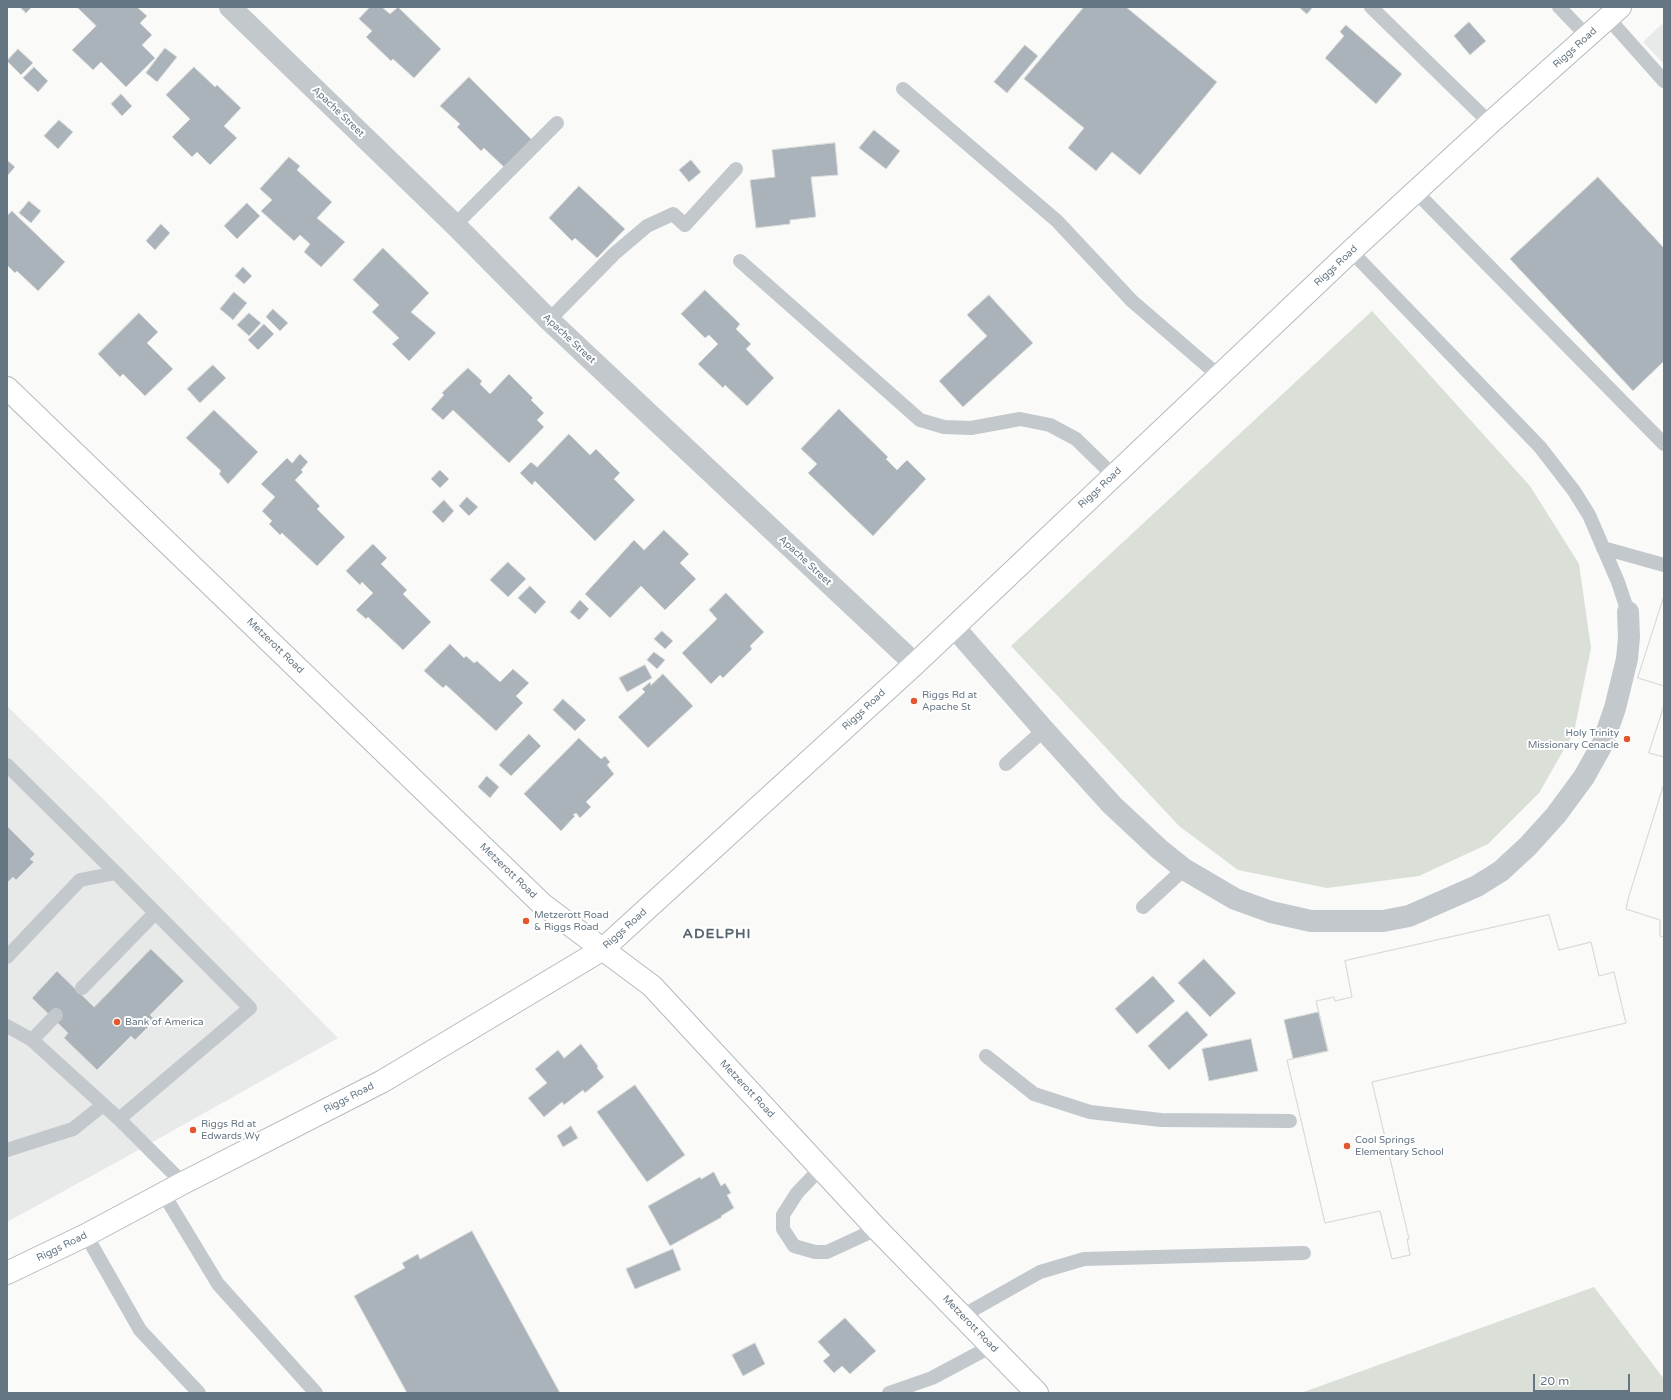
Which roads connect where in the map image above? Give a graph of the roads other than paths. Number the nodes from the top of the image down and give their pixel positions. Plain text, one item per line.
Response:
1 (230, 7) edge
2 (1371, 7) edge
3 (1559, 7) edge
4 (1614, 12) edge
5 (1588, 37) junction
6 (1664, 81) edge
7 (903, 88) dead end
8 (557, 123) dead end
9 (1490, 123) junction
10 (736, 169) dead end
11 (1416, 192) junction
12 (455, 225) junction
13 (1351, 251) junction
14 (740, 261) dead end
15 (549, 320) junction
16 (1219, 376) junction
17 (7, 388) edge
18 (1664, 444) edge
19 (1114, 476) junction
20 (1603, 548) junction
21 (1664, 565) edge
22 (1628, 612) joint
23 (954, 627) junction
24 (915, 664) junction
25 (1044, 730) junction
26 (1006, 764) dead end
27 (7, 765) edge
28 (1184, 869) junction
29 (116, 873) junction
30 (1144, 907) dead end
31 (155, 913) junction
32 (603, 950) junction
33 (7, 957) edge
34 (82, 988) dead end
35 (56, 1015) dead end
36 (7, 1026) edge
37 (32, 1040) junction
38 (986, 1056) dead end
39 (103, 1104) junction
40 (119, 1119) junction
41 (1290, 1121) dead end
42 (7, 1150) edge
43 (820, 1169) junction
44 (183, 1183) junction
45 (163, 1193) junction
46 (877, 1229) junction
47 (86, 1235) junction
48 (1304, 1254) dead end
49 (7, 1273) edge
50 (962, 1316) junction
51 (992, 1346) junction
52 (199, 1393) edge
53 (316, 1393) edge
54 (890, 1393) edge
55 (1037, 1393) edge

1 - 12 street, Apache Street
2 - 9 lane
3 - 5 lane
4 - 5 main road, Riggs Road
4 - 6 lane
5 - 9 main road, Riggs Road
7 - 16 lane
8 - 12 lane
9 - 11 main road, Riggs Road
10 - 15 lane
11 - 13 main road, Riggs Road
11 - 18 lane
12 - 15 street, Apache Street
13 - 16 main road, Riggs Road
13 - 20 lane
14 - 19 lane
15 - 24 street, Apache Street
16 - 19 main road, Riggs Road
17 - 32 main road, Metzerott Road
19 - 23 main road, Riggs Road
20 - 21 lane
20 - 22 lane
22 - 28 street
23 - 24 main road, Riggs Road
23 - 25 street
24 - 32 main road, Riggs Road
25 - 26 lane
25 - 28 street
27 - 29 lane
28 - 30 lane
29 - 31 lane
29 - 33 lane
31 - 34 lane
31 - 40 lane
32 - 43 main road, Metzerott Road
32 - 44 main road, Riggs Road
35 - 37 lane
36 - 37 lane
37 - 39 lane
38 - 41 lane
39 - 40 lane
39 - 42 lane
40 - 44 lane
43 - 46 main road, Metzerott Road
43 - 46 lane
44 - 45 main road, Riggs Road
45 - 47 main road, Riggs Road
45 - 53 lane
46 - 50 main road, Metzerott Road
47 - 49 main road, Riggs Road
47 - 52 lane
48 - 50 lane
50 - 51 main road, Metzerott Road
51 - 54 lane
51 - 55 main road, Metzerott Road

